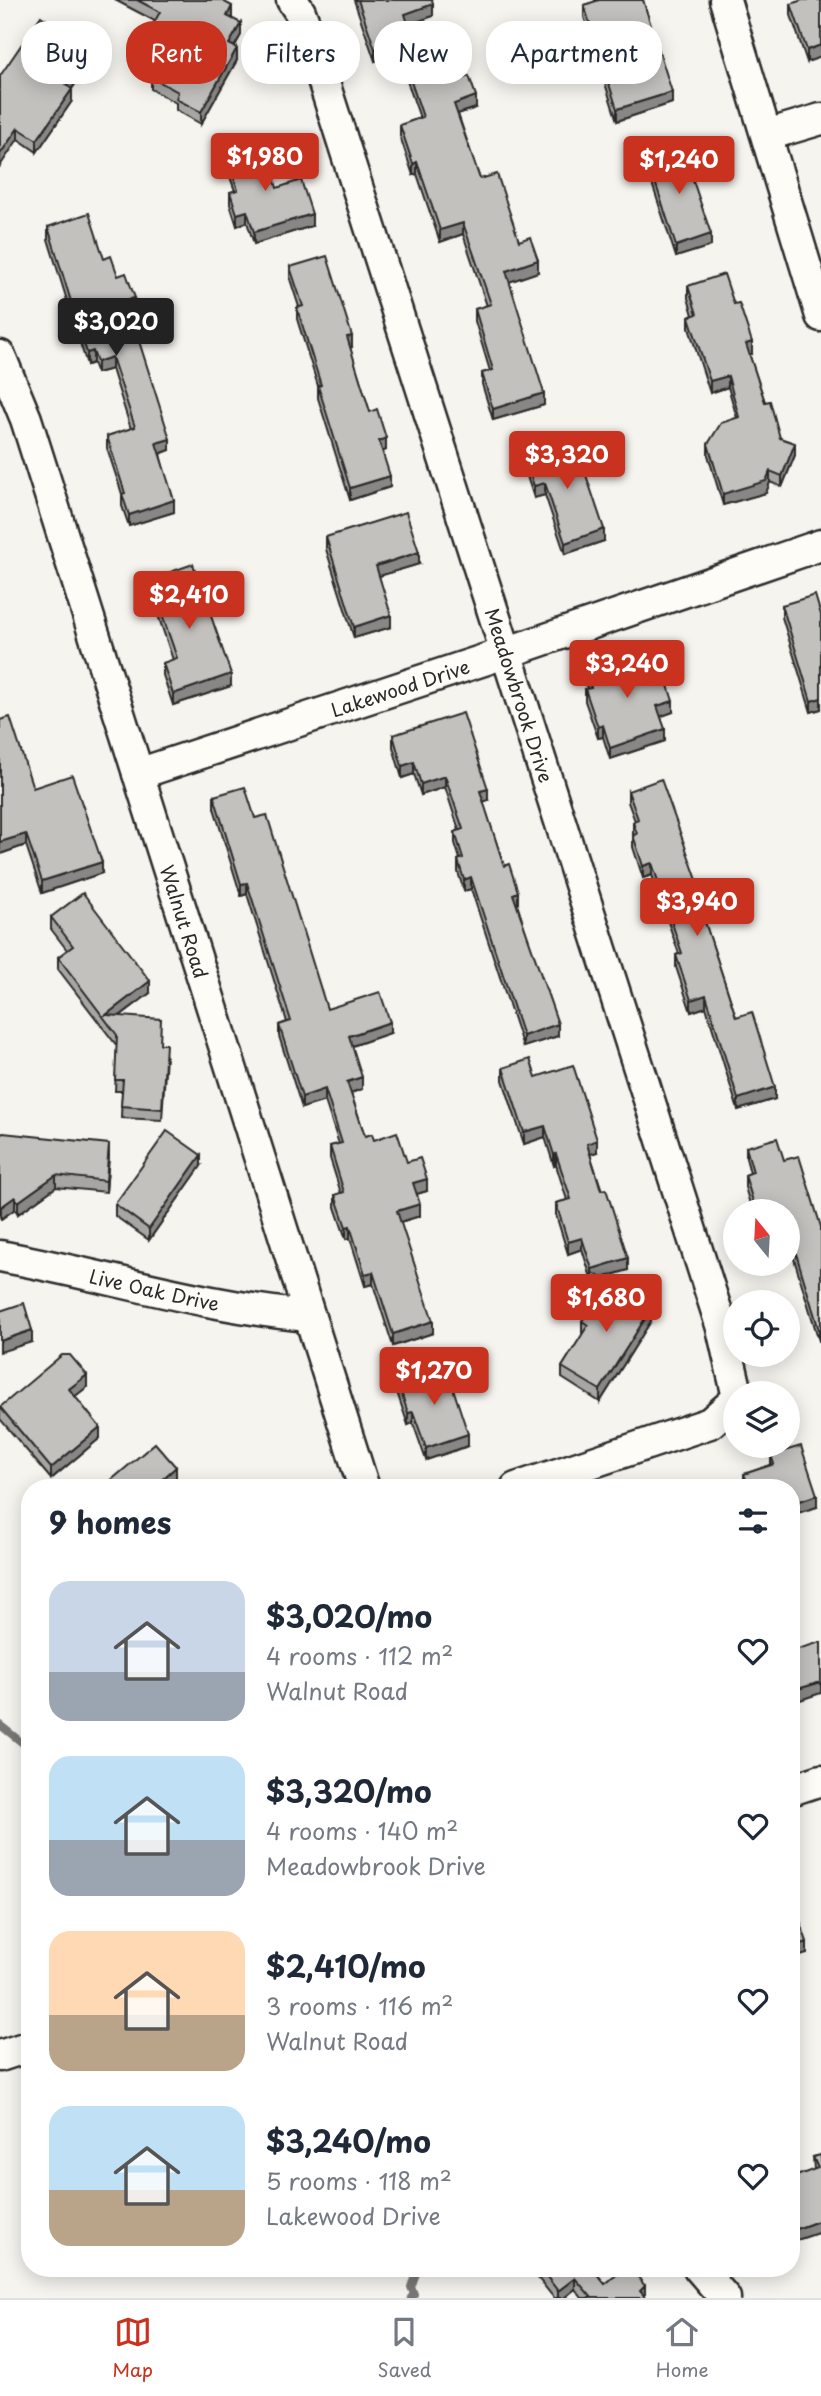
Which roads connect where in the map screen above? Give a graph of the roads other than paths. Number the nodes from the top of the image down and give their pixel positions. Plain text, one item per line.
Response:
1 (292, 0) edge
2 (725, 0) edge
3 (821, 119) edge
4 (767, 135) junction
5 (821, 316) edge
6 (0, 356) edge
7 (821, 545) edge
8 (508, 652) junction
9 (138, 774) junction
10 (0, 1256) edge
11 (309, 1316) junction
12 (734, 1381) edge
13 (723, 1411) edge
14 (361, 1479) edge
15 (543, 1479) edge
16 (821, 1780) edge
17 (800, 1787) edge
18 (21, 2049) edge
19 (0, 2056) edge
20 (706, 2277) edge
21 (724, 2298) edge

1 - 8 street, Meadowbrook Drive
2 - 4 street
3 - 4 street
4 - 5 street
6 - 9 street, Walnut Road
7 - 8 street, Lakewood Drive
8 - 9 street, Lakewood Drive
8 - 12 street, Meadowbrook Drive
9 - 11 street, Walnut Road
10 - 11 street, Live Oak Drive
11 - 14 street, Walnut Road
13 - 15 street
16 - 17 street
18 - 19 street
20 - 21 street

